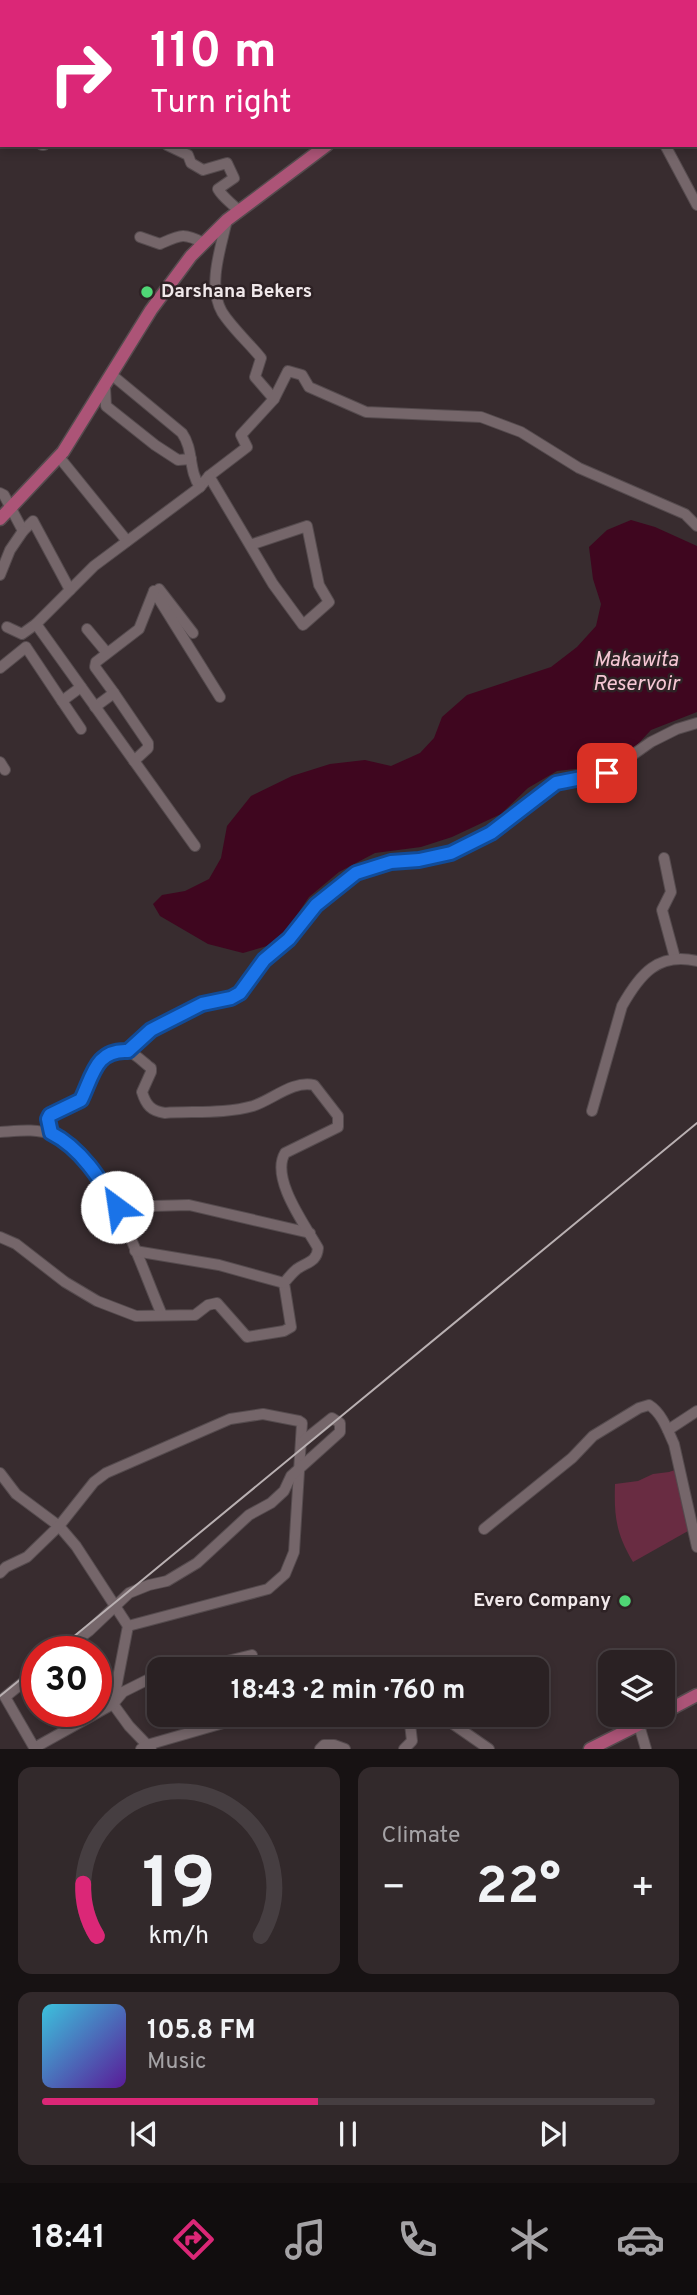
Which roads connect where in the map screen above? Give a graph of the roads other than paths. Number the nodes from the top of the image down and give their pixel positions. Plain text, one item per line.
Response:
1 (171, 147) edge
2 (324, 147) edge
3 (666, 147) edge
4 (697, 205) edge
5 (239, 211) junction
6 (227, 220) junction
7 (139, 237) dead end
8 (204, 243) junction
9 (109, 381) junction
10 (274, 399) junction
11 (59, 457) junction
12 (191, 459) junction
13 (209, 476) junction
14 (200, 486) junction
15 (0, 492) edge
16 (11, 508) junction
17 (0, 519) edge
18 (697, 526) edge
19 (23, 531) junction
20 (127, 541) junction
21 (250, 545) dead end
22 (0, 575) edge
23 (70, 590) junction
24 (154, 591) junction
25 (36, 624) junction
26 (7, 627) dead end
27 (87, 629) dead end
28 (193, 633) dead end
29 (107, 653) junction
30 (0, 668) edge
31 (81, 687) junction
32 (114, 693) junction
33 (220, 697) dead end
34 (62, 701) junction
35 (95, 707) junction
36 (697, 723) edge
37 (81, 729) dead end
38 (134, 761) junction
39 (195, 846) dead end
40 (664, 858) dead end
41 (675, 958) junction
42 (697, 961) edge
43 (128, 1051) junction
44 (592, 1111) dead end
45 (0, 1132) edge
46 (51, 1133) junction
47 (117, 1207) junction
48 (310, 1233) junction
49 (0, 1237) edge
50 (135, 1251) junction
51 (284, 1283) junction
52 (162, 1315) junction
53 (697, 1411) edge
54 (668, 1430) junction
55 (302, 1442) junction
56 (300, 1466) junction
57 (0, 1472) edge
58 (59, 1526) junction
59 (484, 1529) dead end
60 (697, 1548) edge
61 (0, 1573) edge
62 (115, 1606) junction
63 (128, 1626) junction
64 (80, 1636) edge
65 (252, 1655) dead end
66 (244, 1657) edge
67 (147, 1680) edge
68 (21, 1684) edge
69 (697, 1696) edge
70 (113, 1704) junction
71 (675, 1707) edge
72 (21, 1724) edge
73 (23, 1727) edge
74 (213, 1727) edge
75 (410, 1727) edge
76 (456, 1727) edge
77 (635, 1727) edge
78 (640, 1727) edge
79 (483, 1747) edge
80 (597, 1747) edge
81 (35, 1748) edge
82 (146, 1748) edge
83 (320, 1749) edge
84 (345, 1749) edge
85 (404, 1749) edge
86 (646, 1749) edge

1 - 5 street
2 - 5 main road
3 - 4 street
5 - 6 main road
6 - 8 main road
6 - 10 street
7 - 8 street
8 - 9 main road
9 - 11 main road
9 - 12 street
9 - 12 street
10 - 13 street
10 - 18 street
11 - 16 main road
11 - 20 street
12 - 14 street
13 - 14 street
13 - 21 street
14 - 20 street
15 - 16 street
16 - 17 main road
16 - 19 street
19 - 22 street
19 - 23 street
20 - 23 street
23 - 25 street
24 - 28 street
24 - 29 street
24 - 33 street
25 - 26 street
25 - 31 street
27 - 29 street
29 - 32 street
30 - 34 street
31 - 34 street
31 - 35 street
32 - 35 street
32 - 38 street
34 - 37 street
35 - 38 street
36 - 43 street
38 - 39 street
40 - 41 street
41 - 42 street
41 - 44 street
43 - 46 street
43 - 48 street
45 - 46 street
46 - 47 street
47 - 48 street
47 - 50 street
48 - 51 street
49 - 52 street
50 - 51 street
50 - 52 street
51 - 52 street
53 - 54 street
54 - 59 street
54 - 60 street
55 - 56 street
55 - 56 street
55 - 58 street
56 - 62 street
56 - 63 street
57 - 58 street
58 - 61 street
58 - 62 street
62 - 63 street
62 - 64 street
63 - 70 street
65 - 66 street
67 - 70 street
68 - 72 street
69 - 71 main road
70 - 81 street
70 - 82 street
73 - 81 street
74 - 82 street
75 - 85 street
76 - 79 street
77 - 80 main road
78 - 86 street
83 - 84 street

